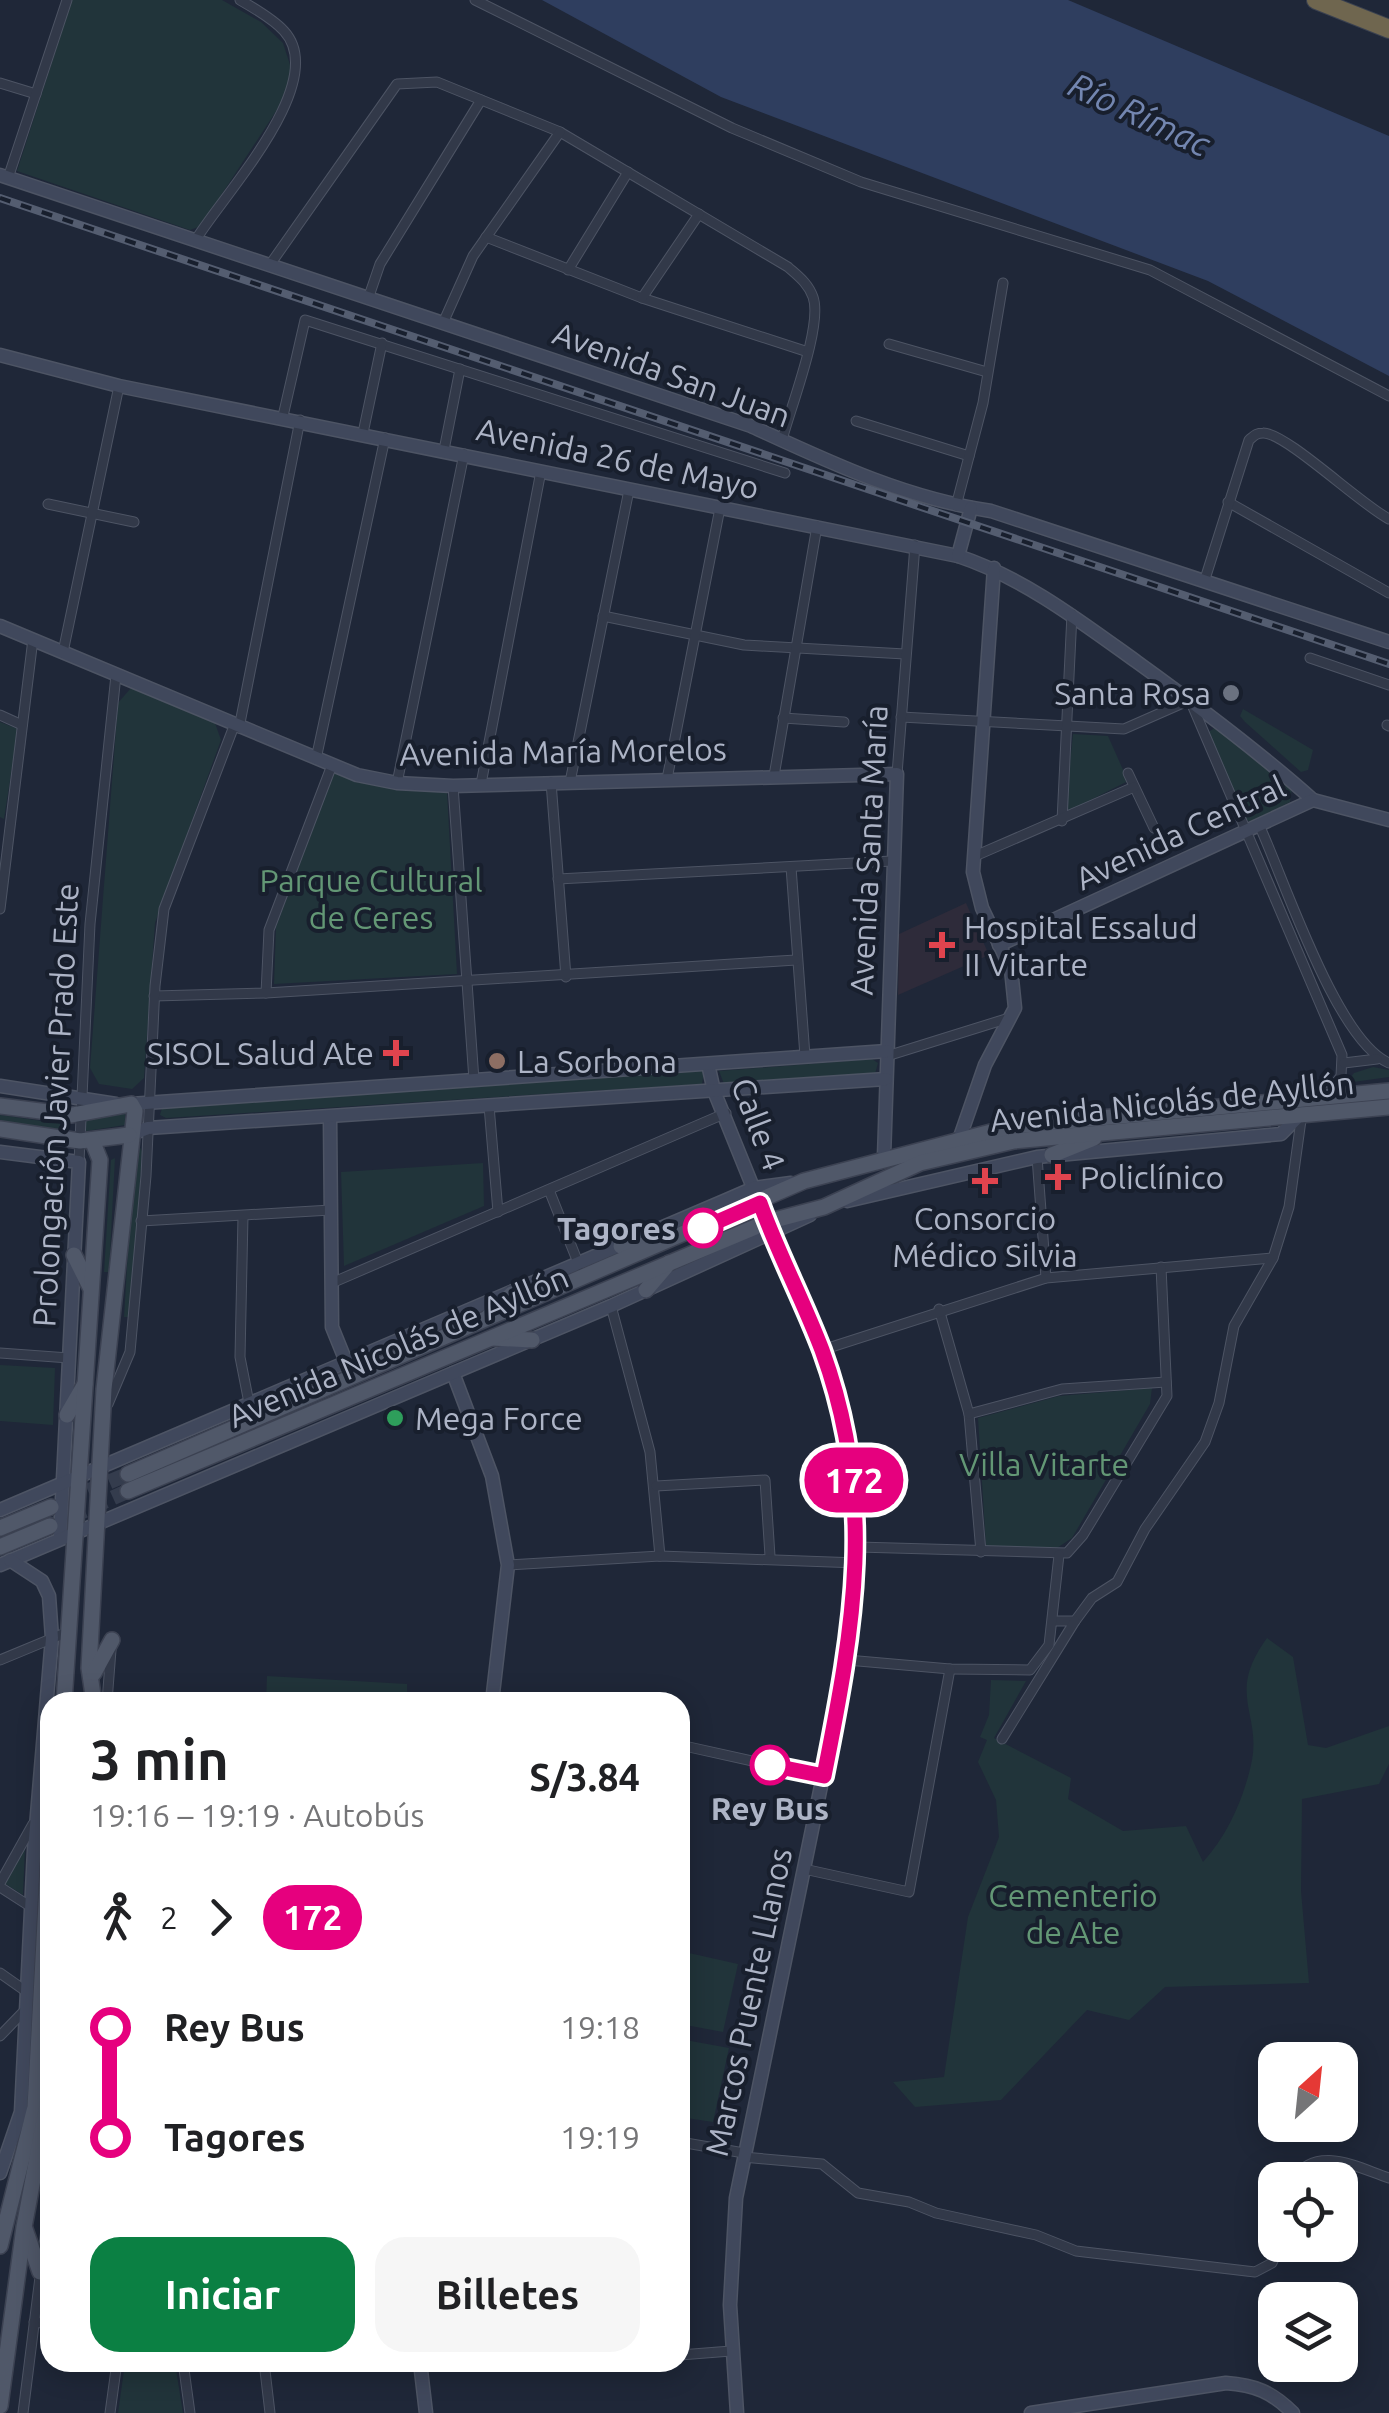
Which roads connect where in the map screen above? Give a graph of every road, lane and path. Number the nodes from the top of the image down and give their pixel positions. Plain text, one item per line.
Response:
1 (67, 0) edge
2 (240, 0) edge
3 (476, 0) edge
4 (1316, 0) edge
5 (1389, 30) edge
6 (0, 82) edge
7 (36, 94) junction
8 (482, 100) junction
9 (560, 132) junction
10 (628, 172) junction
11 (4, 177) edge
12 (699, 214) junction
13 (486, 237) junction
14 (195, 242) junction
15 (269, 266) junction
16 (568, 270) junction
17 (1003, 282) dead end
18 (642, 298) junction
19 (368, 299) junction
20 (443, 324) junction
21 (382, 343) junction
22 (889, 344) dead end
23 (805, 351) junction
24 (0, 355) edge
25 (460, 369) junction
26 (987, 372) junction
27 (118, 386) junction
28 (1389, 396) edge
29 (283, 416) junction
30 (300, 420) junction
31 (856, 421) dead end
32 (362, 433) junction
33 (385, 438) junction
34 (782, 440) junction
35 (444, 450) junction
36 (970, 456) junction
37 (462, 459) junction
38 (542, 471) junction
39 (785, 474) dead end
40 (629, 490) junction
41 (1228, 502) junction
42 (48, 504) dead end
43 (964, 507) junction
44 (92, 513) junction
45 (718, 515) junction
46 (1389, 518) edge
47 (134, 522) dead end
48 (817, 526) junction
49 (915, 545) junction
50 (958, 556) junction
51 (994, 568) junction
52 (1205, 580) junction
53 (1389, 593) edge
54 (1072, 614) junction
55 (604, 616) junction
56 (0, 626) edge
57 (694, 634) junction
58 (33, 639) junction
59 (1386, 641) edge
60 (794, 650) junction
61 (63, 652) junction
62 (905, 654) junction
63 (1310, 658) dead end
64 (116, 675) junction
65 (1389, 685) edge
66 (1190, 700) junction
67 (0, 715) edge
68 (901, 716) junction
69 (783, 718) junction
70 (986, 719) junction
71 (844, 722) dead end
72 (22, 724) junction
73 (1066, 724) junction
74 (236, 727) junction
75 (316, 759) junction
76 (332, 765) junction
77 (1128, 773) dead end
78 (897, 774) junction
79 (774, 776) junction
80 (667, 779) junction
81 (551, 782) junction
82 (570, 782) junction
83 (397, 783) junction
84 (481, 784) junction
85 (453, 786) junction
86 (1134, 788) junction
87 (1314, 800) junction
88 (1389, 820) edge
89 (1062, 821) junction
90 (5, 823) edge
91 (1154, 828) dead end
92 (1254, 830) junction
93 (974, 856) junction
94 (892, 861) junction
95 (791, 867) junction
96 (558, 879) junction
97 (0, 909) edge
98 (1000, 944) junction
99 (796, 960) junction
100 (566, 977) junction
101 (465, 980) junction
102 (266, 993) junction
103 (154, 996) junction
104 (1012, 1017) junction
105 (887, 1054) junction
106 (805, 1056) junction
107 (1385, 1061) edge
108 (1344, 1063) junction
109 (708, 1064) junction
110 (474, 1080) junction
111 (886, 1080) junction
112 (0, 1086) edge
113 (714, 1091) junction
114 (1387, 1094) edge
115 (1324, 1099) junction
116 (149, 1100) junction
117 (127, 1104) junction
118 (81, 1105) junction
119 (0, 1106) edge
120 (489, 1106) junction
121 (1302, 1112) junction
122 (726, 1113) junction
123 (330, 1117) junction
124 (148, 1128) junction
125 (0, 1130) edge
126 (1111, 1132) junction
127 (130, 1135) junction
128 (960, 1137) junction
129 (86, 1140) junction
130 (0, 1152) edge
131 (1044, 1156) junction
132 (884, 1157) junction
133 (79, 1162) junction
134 (549, 1190) junction
135 (757, 1196) junction
136 (824, 1207) junction
137 (331, 1210) junction
138 (498, 1212) junction
139 (244, 1216) junction
140 (141, 1222) junction
141 (769, 1229) junction
142 (662, 1245) junction
143 (621, 1246) junction
144 (74, 1255) junction
145 (1273, 1258) junction
146 (671, 1261) junction
147 (579, 1265) junction
148 (1161, 1267) junction
149 (1046, 1278) junction
150 (334, 1282) junction
151 (646, 1290) junction
152 (92, 1292) junction
153 (512, 1294) junction
154 (611, 1306) junction
155 (940, 1308) junction
156 (486, 1330) junction
157 (532, 1340) junction
158 (822, 1350) junction
159 (0, 1353) edge
160 (69, 1358) junction
161 (346, 1364) junction
162 (452, 1374) junction
163 (87, 1380) junction
164 (1166, 1382) junction
165 (249, 1404) junction
166 (970, 1414) junction
167 (68, 1415) junction
168 (102, 1417) junction
169 (100, 1466) junction
170 (81, 1474) junction
171 (65, 1482) junction
172 (128, 1483) tunnel mouth
173 (656, 1486) junction
174 (51, 1507) tunnel mouth
175 (0, 1510) edge
176 (98, 1522) junction
177 (0, 1528) edge
178 (77, 1531) junction
179 (55, 1532) junction
180 (858, 1547) junction
181 (981, 1552) junction
182 (1059, 1555) junction
183 (660, 1556) junction
184 (770, 1556) junction
185 (3, 1557) edge
186 (858, 1562) junction
187 (508, 1565) junction
188 (72, 1610) junction
189 (92, 1610) junction
190 (1054, 1620) junction
191 (1074, 1621) junction
192 (70, 1632) junction
193 (52, 1638) junction
194 (112, 1640) joint
195 (0, 1660) edge
196 (847, 1660) junction
197 (950, 1669) junction
198 (91, 1672) junction
199 (66, 1677) junction
200 (47, 1692) edge
201 (65, 1692) edge
202 (93, 1692) edge
203 (107, 1692) edge
204 (493, 1692) edge
205 (1002, 1738) dead end
206 (690, 1747) edge
207 (824, 1776) junction
208 (40, 1781) edge
209 (37, 1817) junction
210 (40, 1845) edge
211 (34, 1850) junction
212 (804, 1869) junction
213 (0, 1884) edge
214 (31, 1907) junction
215 (0, 1973) edge
216 (27, 1992) junction
217 (26, 2009) junction
218 (40, 2012) edge
219 (0, 2036) edge
220 (40, 2143) edge
221 (690, 2144) edge
222 (743, 2155) junction
223 (1314, 2162) edge
224 (1343, 2162) edge
225 (1358, 2167) edge
226 (1, 2169) edge
227 (1389, 2178) edge
228 (24, 2227) junction
229 (0, 2246) edge
230 (1272, 2262) edge
231 (40, 2272) joint
232 (34, 2322) junction
233 (40, 2323) edge
234 (4, 2330) edge
235 (731, 2351) junction
236 (690, 2354) edge
237 (116, 2372) edge
238 (185, 2372) edge
239 (265, 2372) edge
240 (421, 2372) edge
241 (0, 2406) edge
242 (23, 2413) edge
243 (110, 2413) edge
244 (190, 2413) edge
245 (270, 2413) edge
246 (426, 2413) edge
247 (737, 2413) edge
248 (1031, 2413) edge
249 (1294, 2413) edge

1 - 7 street
2 - 14 street
3 - 28 street
4 - 5 highway
6 - 7 street
7 - 11 street
8 - 9 street
8 - 15 street
8 - 19 street
9 - 10 street
9 - 13 street
10 - 12 street
10 - 16 street
11 - 14 street, Avenida San Juan
12 - 18 street
12 - 23 street
13 - 16 street
13 - 20 street
14 - 15 street, Avenida San Juan
15 - 19 street, Avenida San Juan
16 - 18 street
17 - 26 street
18 - 23 street
19 - 20 street, Avenida San Juan
20 - 34 street, Avenida San Juan
21 - 25 street
21 - 29 street
21 - 32 street
22 - 26 street
23 - 34 street
24 - 27 street, Avenida 26 de Mayo
25 - 35 street
25 - 39 street
26 - 36 street
27 - 29 street, Avenida 26 de Mayo
27 - 44 street
29 - 30 street, Avenida 26 de Mayo
30 - 32 street, Avenida 26 de Mayo
30 - 74 street, Prolongación Javier Prado Este
31 - 36 street
32 - 33 street, Avenida 26 de Mayo
33 - 35 street, Avenida 26 de Mayo
33 - 75 street
34 - 43 street, Avenida San Juan
35 - 37 street, Avenida 26 de Mayo
36 - 43 street
37 - 38 street, Avenida 26 de Mayo
37 - 83 street
38 - 40 street, Avenida 26 de Mayo
38 - 84 street
40 - 45 street, Avenida 26 de Mayo
40 - 55 street
41 - 46 street
41 - 52 street
41 - 53 street
42 - 44 street
43 - 50 street
43 - 52 street, Avenida San Juan
44 - 47 street
44 - 61 street
45 - 48 street, Avenida 26 de Mayo
45 - 57 street
48 - 49 street, Avenida 26 de Mayo
48 - 60 street
49 - 50 street, Avenida 26 de Mayo
49 - 62 street, Avenida Santa María
50 - 51 street, Avenida 26 de Mayo
51 - 54 street, Avenida 26 de Mayo
51 - 70 street
52 - 59 street, Avenida San Juan
54 - 66 street, Avenida 26 de Mayo
54 - 73 street
55 - 57 street
55 - 82 street
56 - 58 street, Avenida María Morelos
57 - 60 street
57 - 80 street
58 - 61 street, Avenida María Morelos
58 - 72 street
60 - 62 street
60 - 69 street
61 - 64 street, Avenida María Morelos
62 - 68 street, Avenida Santa María
63 - 65 street
64 - 74 street, Avenida María Morelos
64 - 118 street, Prolongación Javier Prado Este
66 - 73 street
66 - 87 street, Avenida 26 de Mayo
66 - 92 street
67 - 72 street
68 - 70 street
68 - 78 street, Avenida Santa María
69 - 71 street
69 - 79 street
70 - 73 street
70 - 93 street
72 - 90 street
73 - 89 street
74 - 75 street, Avenida María Morelos
74 - 103 street, Prolongación Javier Prado Este
75 - 76 street, Avenida María Morelos
76 - 83 street, Avenida María Morelos
76 - 102 street
77 - 86 street
78 - 79 street, Avenida María Morelos
78 - 94 street, Avenida Santa María
79 - 80 street, Avenida María Morelos
80 - 82 street, Avenida María Morelos
81 - 82 street, Avenida María Morelos
81 - 84 street, Avenida María Morelos
81 - 96 street
83 - 85 street, Avenida María Morelos
84 - 85 street, Avenida María Morelos
85 - 101 street
86 - 89 street
86 - 91 street
87 - 88 street, Avenida Central
87 - 92 street, Avenida Central
89 - 93 street
90 - 97 street
92 - 98 street, Avenida Central
92 - 107 street
92 - 108 street
93 - 98 street
94 - 95 street
94 - 105 street, Avenida Santa María
95 - 96 street
95 - 99 street
96 - 100 street
98 - 104 street
99 - 100 street
99 - 106 street
100 - 101 street
101 - 102 street
101 - 110 street
102 - 103 street
103 - 116 street, Prolongación Javier Prado Este
104 - 105 street
104 - 128 street
105 - 106 street
105 - 111 street, Avenida Santa María
106 - 109 street
107 - 108 street
108 - 115 street
109 - 110 street
109 - 113 street, Calle 4
110 - 116 street
111 - 113 street
111 - 132 street, Avenida Santa María
112 - 118 street
113 - 120 street
113 - 122 street, Calle 4
114 - 115 main road, Avenida Nicolás de Ayllón
114 - 121 main road, Avenida Nicolás de Ayllón
115 - 128 main road, Avenida Nicolás de Ayllón
116 - 117 street
116 - 124 street, Prolongación Javier Prado Este
117 - 118 main road
117 - 127 main road, Prolongación Javier Prado Este
118 - 119 main road
118 - 129 street, Prolongación Javier Prado Este
120 - 123 street
120 - 138 street
121 - 126 main road, Avenida Nicolás de Ayllón
121 - 131 street
121 - 145 street
122 - 134 street
122 - 135 street, Calle 4
123 - 124 street
123 - 137 street
124 - 127 street
124 - 140 street, Prolongación Javier Prado Este
125 - 129 main road
126 - 131 main road
126 - 136 main road, Avenida Nicolás de Ayllón
127 - 129 main road
127 - 168 main road, Prolongación Javier Prado Este
128 - 132 main road, Avenida Nicolás de Ayllón
129 - 133 street, Prolongación Javier Prado Este
129 - 152 main road, Prolongación Javier Prado Este
130 - 133 street
131 - 136 street
131 - 149 street
132 - 135 main road, Avenida Nicolás de Ayllón
133 - 144 street, Prolongación Javier Prado Este
134 - 138 street
134 - 147 street
135 - 141 street, Marcos Puente Llanos
135 - 142 main road, Avenida Nicolás de Ayllón
135 - 143 street
136 - 141 main road, Avenida Nicolás de Ayllón
137 - 139 street
137 - 150 street
138 - 150 street
139 - 140 street
139 - 165 street
140 - 168 street, Prolongación Javier Prado Este
141 - 146 main road, Avenida Nicolás de Ayllón
141 - 151 street
141 - 158 street, Marcos Puente Llanos
142 - 143 main road
142 - 156 main road, Avenida Nicolás de Ayllón
143 - 147 street
144 - 152 main road
144 - 160 street, Prolongación Javier Prado Este
145 - 148 street
145 - 191 street
146 - 151 main road
146 - 156 main road, Avenida Nicolás de Ayllón
147 - 153 street
148 - 149 street
148 - 164 street
149 - 155 street
150 - 161 street
151 - 154 street
152 - 163 main road, Prolongación Javier Prado Este
153 - 156 main road
153 - 161 street
154 - 157 street
154 - 173 street
155 - 158 street
155 - 166 street
156 - 157 main road
156 - 172 main road, Avenida Nicolás de Ayllón
157 - 162 street
158 - 180 street, Marcos Puente Llanos
159 - 160 street
160 - 167 street, Prolongación Javier Prado Este
161 - 165 street
162 - 176 street
162 - 187 street
163 - 167 main road
163 - 170 main road, Prolongación Javier Prado Este
164 - 166 street
164 - 182 street
165 - 169 street
166 - 181 street
167 - 171 street, Prolongación Javier Prado Este
168 - 169 main road, Prolongación Javier Prado Este
169 - 170 street
169 - 176 main road, Prolongación Javier Prado Este
170 - 171 street
170 - 178 main road, Prolongación Javier Prado Este
171 - 175 street
171 - 179 street, Prolongación Javier Prado Este
173 - 183 street
173 - 184 street
174 - 177 main road
176 - 178 street
176 - 189 main road, Prolongación Javier Prado Este
178 - 179 street
178 - 188 main road, Prolongación Javier Prado Este
179 - 185 main road
180 - 181 street
180 - 186 street, Marcos Puente Llanos
181 - 182 street
182 - 190 street
183 - 184 street
183 - 187 street
184 - 186 street
185 - 193 street
186 - 196 street, Marcos Puente Llanos
187 - 204 street
188 - 189 main road
188 - 192 main road, Prolongación Javier Prado Este
189 - 198 main road, Prolongación Javier Prado Este
190 - 191 street
190 - 197 street
191 - 205 street
192 - 193 street
192 - 199 main road, Prolongación Javier Prado Este
193 - 195 street
193 - 200 street
194 - 198 main road
194 - 203 street
196 - 197 street
196 - 207 street, Marcos Puente Llanos
197 - 212 street
198 - 199 main road
198 - 202 main road, Prolongación Javier Prado Este
199 - 201 main road, Prolongación Javier Prado Este
206 - 207 street
207 - 212 street, Marcos Puente Llanos
208 - 209 street
209 - 211 street
209 - 213 street
210 - 211 main road
211 - 214 street
212 - 222 street, Marcos Puente Llanos
213 - 214 street
214 - 216 street
215 - 216 street
216 - 217 street
217 - 219 street
217 - 226 street
218 - 229 main road
220 - 228 main road
221 - 222 street
222 - 230 street
222 - 235 street, Marcos Puente Llanos
223 - 224 street
225 - 227 street
228 - 231 main road
228 - 234 main road
231 - 232 street
232 - 233 street
232 - 242 street
234 - 241 main road
235 - 236 street
235 - 247 street, Marcos Puente Llanos
237 - 243 street
238 - 244 street
239 - 245 street
240 - 246 street
248 - 249 street

